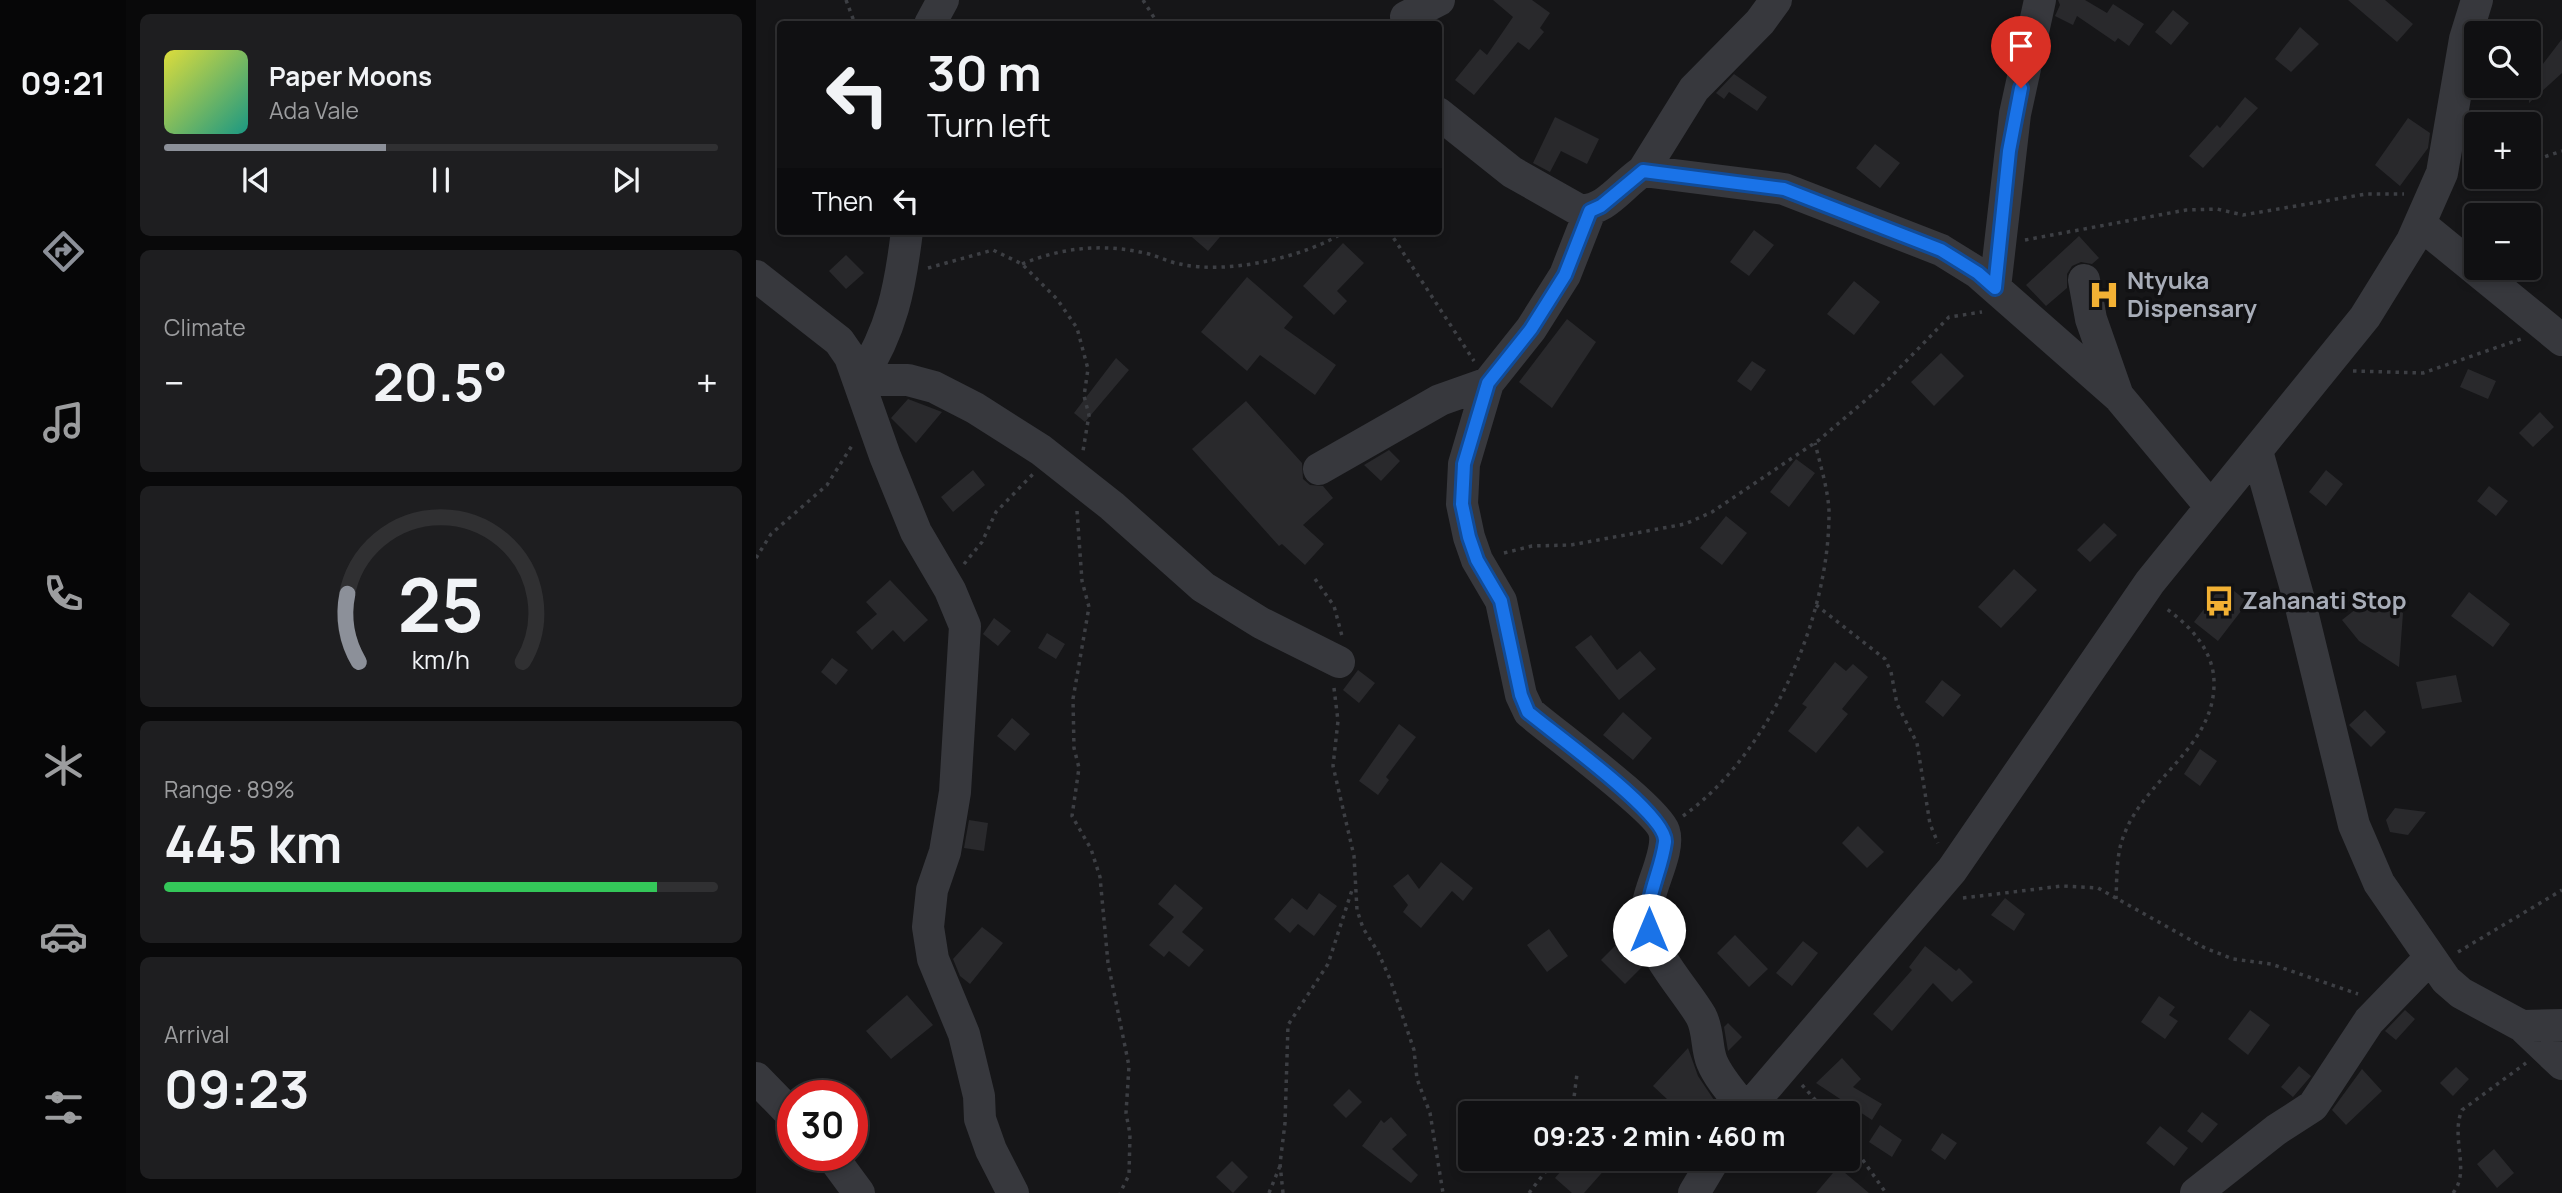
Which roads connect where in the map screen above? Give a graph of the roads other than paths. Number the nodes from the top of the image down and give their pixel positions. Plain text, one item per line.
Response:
1 (943, 0) edge
2 (1439, 0) edge
3 (1776, 0) edge
4 (2040, 0) edge
5 (2473, 2) edge
6 (1401, 14) edge
7 (932, 21) edge
8 (1442, 116) edge
9 (1643, 171) junction
10 (1590, 211) junction
11 (2420, 225) junction
12 (906, 235) edge
13 (756, 276) edge
14 (2084, 280) dead end
15 (2005, 298) junction
16 (2554, 335) edge
17 (1488, 383) junction
18 (864, 393) junction
19 (2119, 397) junction
20 (2257, 451) junction
21 (1319, 469) dead end
22 (2210, 506) junction
23 (1339, 662) road end
24 (2437, 970) junction
25 (2557, 1046) edge
26 (756, 1078) edge
27 (777, 1100) edge
28 (1738, 1101) edge
29 (1754, 1101) edge
30 (843, 1171) edge
31 (1707, 1171) edge
32 (859, 1193) edge
33 (1013, 1193) edge
34 (1694, 1193) edge
35 (2196, 1193) edge

1 - 7 street
2 - 6 street
3 - 9 street
4 - 15 street
5 - 11 street
8 - 10 street
9 - 10 street
9 - 15 street
10 - 17 street
11 - 16 street
11 - 20 street
12 - 18 street
13 - 18 street
14 - 19 street
15 - 19 street
17 - 21 street
17 - 28 street
18 - 23 street
18 - 33 street
19 - 22 street
20 - 22 street
20 - 24 street
22 - 29 street
24 - 25 street
24 - 35 street
26 - 27 street
30 - 32 street
31 - 34 street

